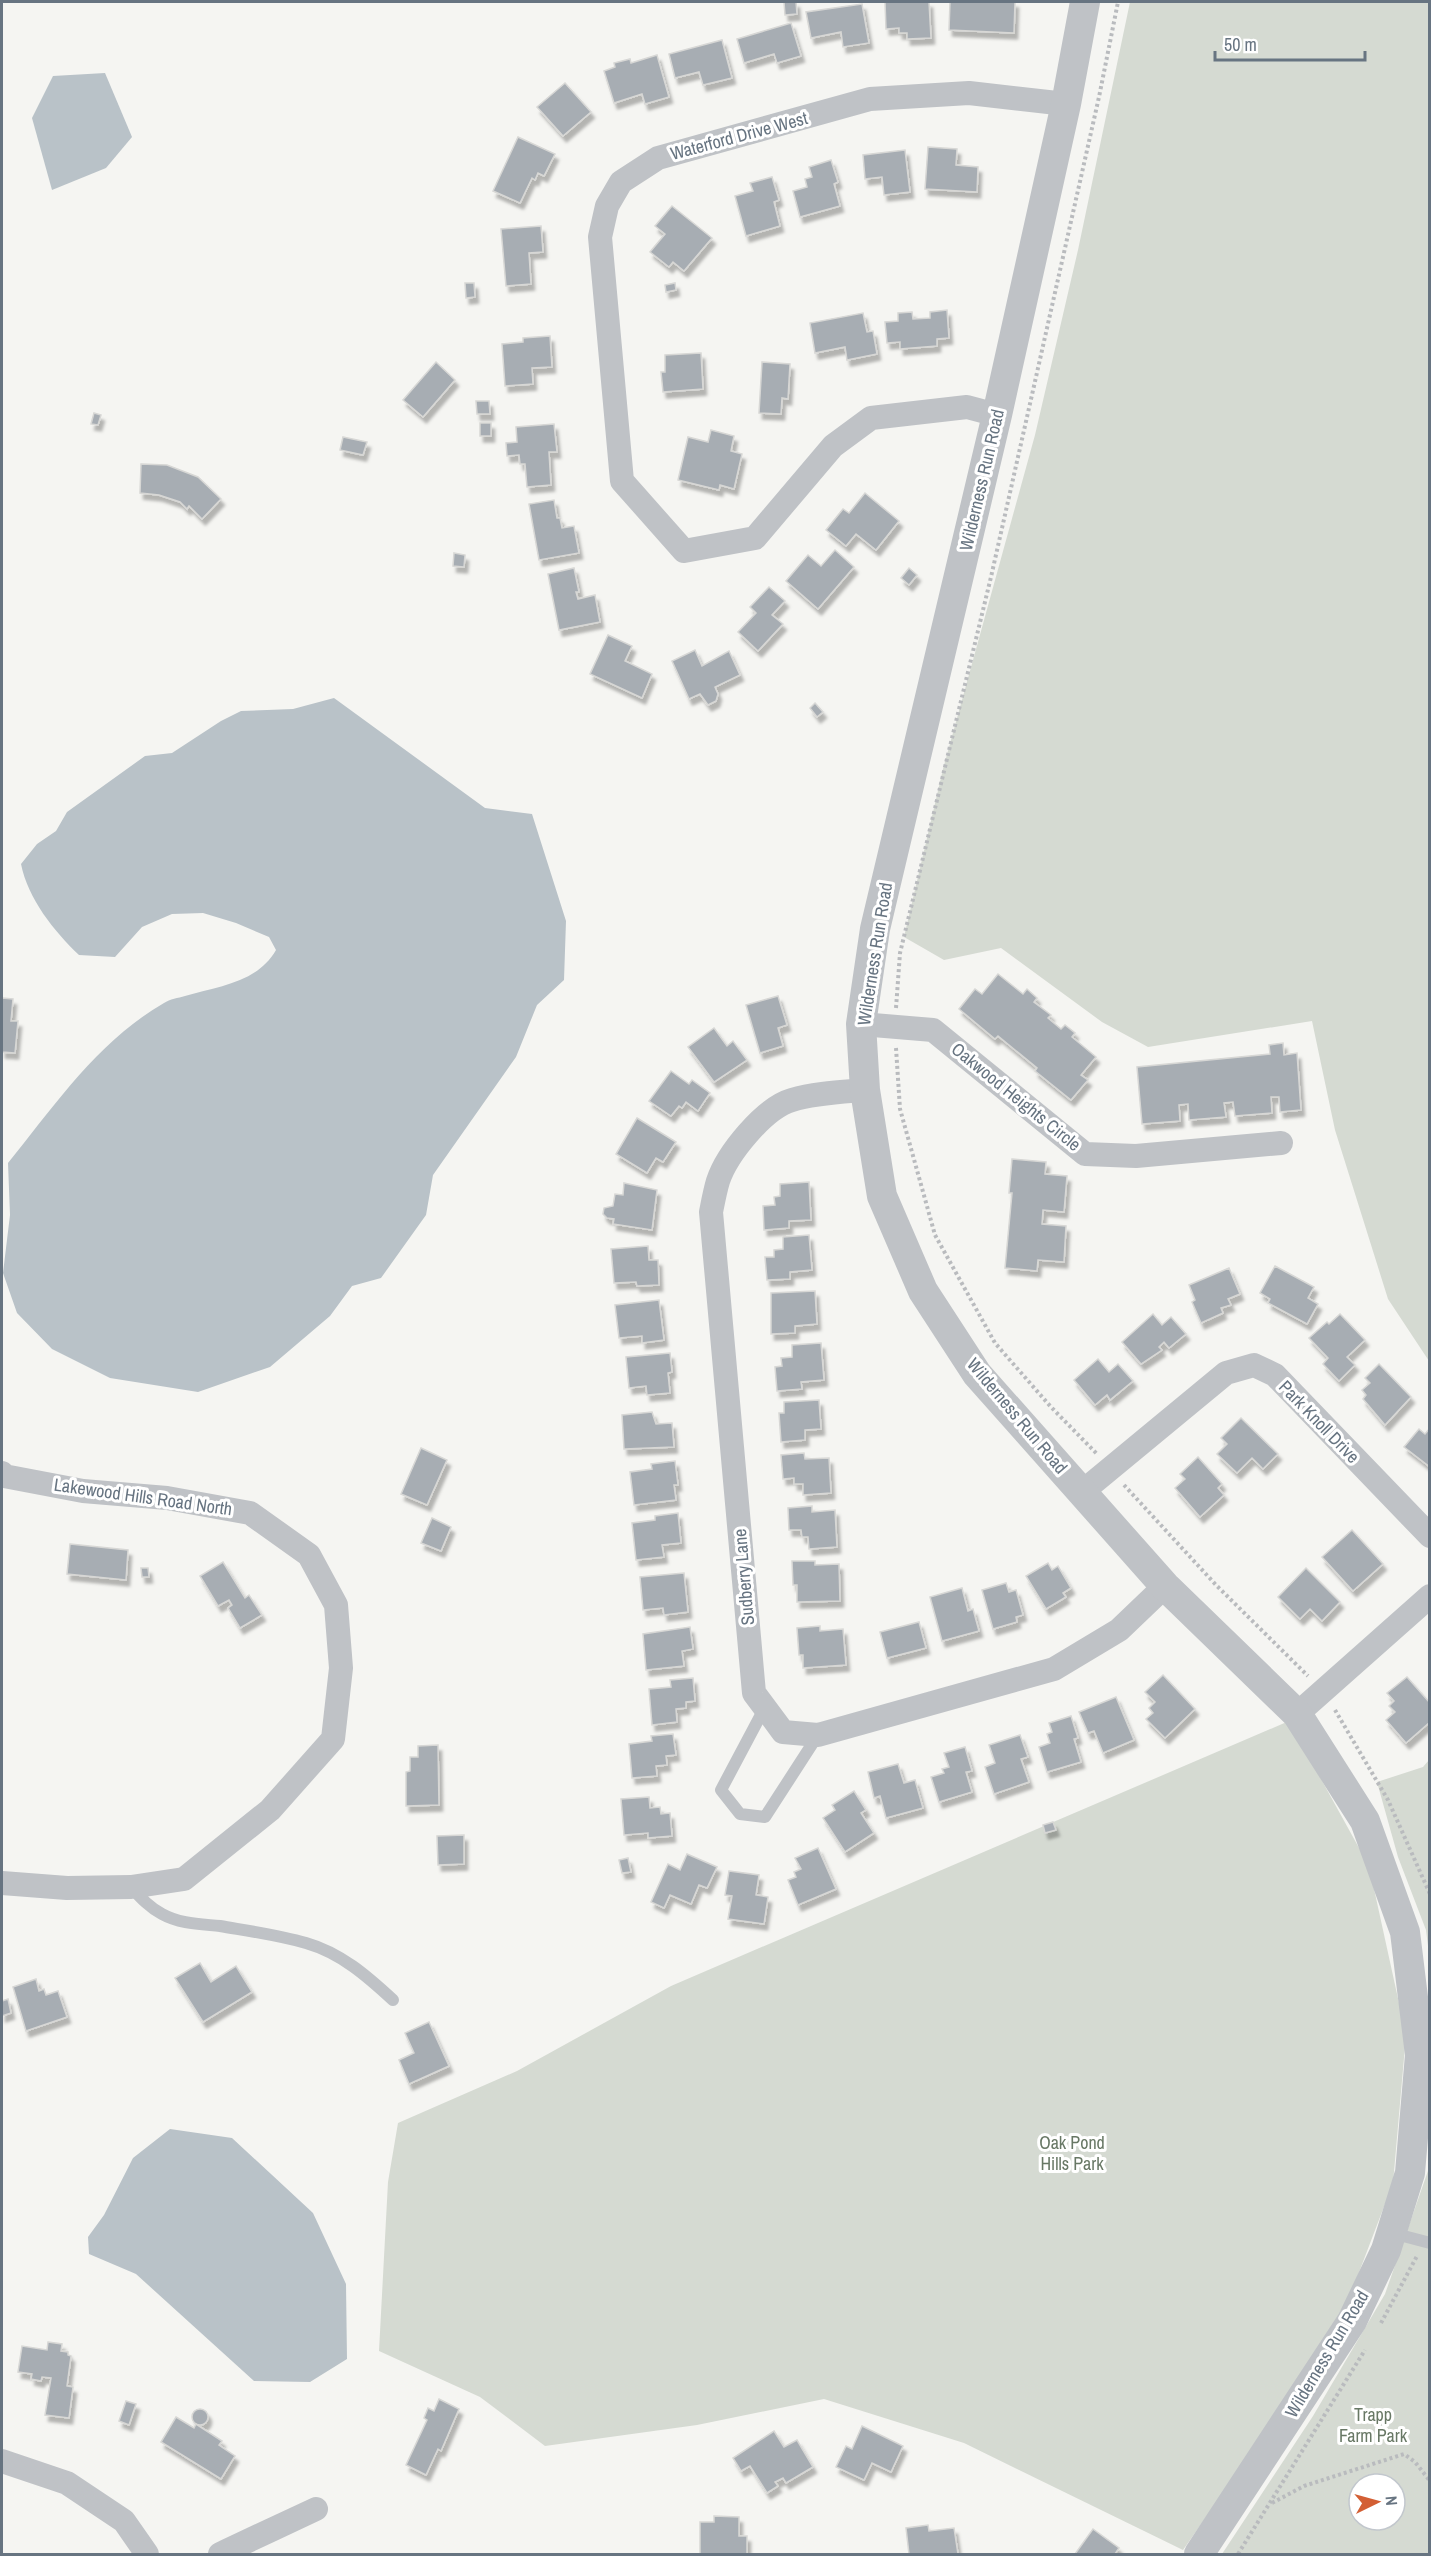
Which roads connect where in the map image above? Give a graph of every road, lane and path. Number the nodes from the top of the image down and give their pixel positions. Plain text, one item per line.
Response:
1 (1085, 2) edge
2 (1118, 2) edge
3 (1066, 104) junction
4 (998, 415) junction
5 (861, 1024) junction
6 (895, 1027) junction
7 (865, 1090) junction
8 (1281, 1143) dead end
9 (1110, 1468) junction
10 (2, 1473) edge
11 (1082, 1492) junction
12 (1430, 1536) edge
13 (1165, 1586) junction
14 (1430, 1596) edge
15 (1324, 1690) junction
16 (765, 1707) junction
17 (1297, 1714) junction
18 (818, 1735) junction
19 (2, 1883) edge
20 (131, 1887) junction
21 (1430, 1894) edge
22 (393, 2000) dead end
23 (1392, 2233) junction
24 (1427, 2242) edge
25 (1379, 2325) dead end
26 (1368, 2345) dead end
27 (2, 2461) edge
28 (1430, 2481) edge
29 (1272, 2503) junction
30 (316, 2508) dead end
31 (147, 2554) edge
32 (220, 2554) edge
33 (1199, 2554) edge
34 (1238, 2554) edge

1 - 3 street, Wilderness Run Road
2 - 6 path
3 - 4 street, Wilderness Run Road
3 - 4 street, Waterford Drive West
4 - 5 street, Wilderness Run Road
5 - 6 street, Oakwood Heights Circle
5 - 7 street, Wilderness Run Road
6 - 8 street, Oakwood Heights Circle
6 - 9 path
7 - 11 street, Wilderness Run Road
7 - 16 street, Sudberry Lane
9 - 11 street, Park Knoll Drive
9 - 12 street, Park Knoll Drive
9 - 15 path
10 - 20 street, Lakewood Hills Road North
11 - 13 street, Wilderness Run Road
13 - 17 street, Wilderness Run Road
13 - 18 street, Sudberry Lane
14 - 15 street
15 - 17 street
15 - 21 path
16 - 18 street, Sudberry Lane
16 - 18 lane
17 - 23 street, Wilderness Run Road
19 - 20 street
20 - 22 lane
23 - 24 lane
23 - 33 street, Wilderness Run Road
24 - 25 path
26 - 29 path
27 - 31 street
28 - 29 path
29 - 34 path
30 - 32 street

